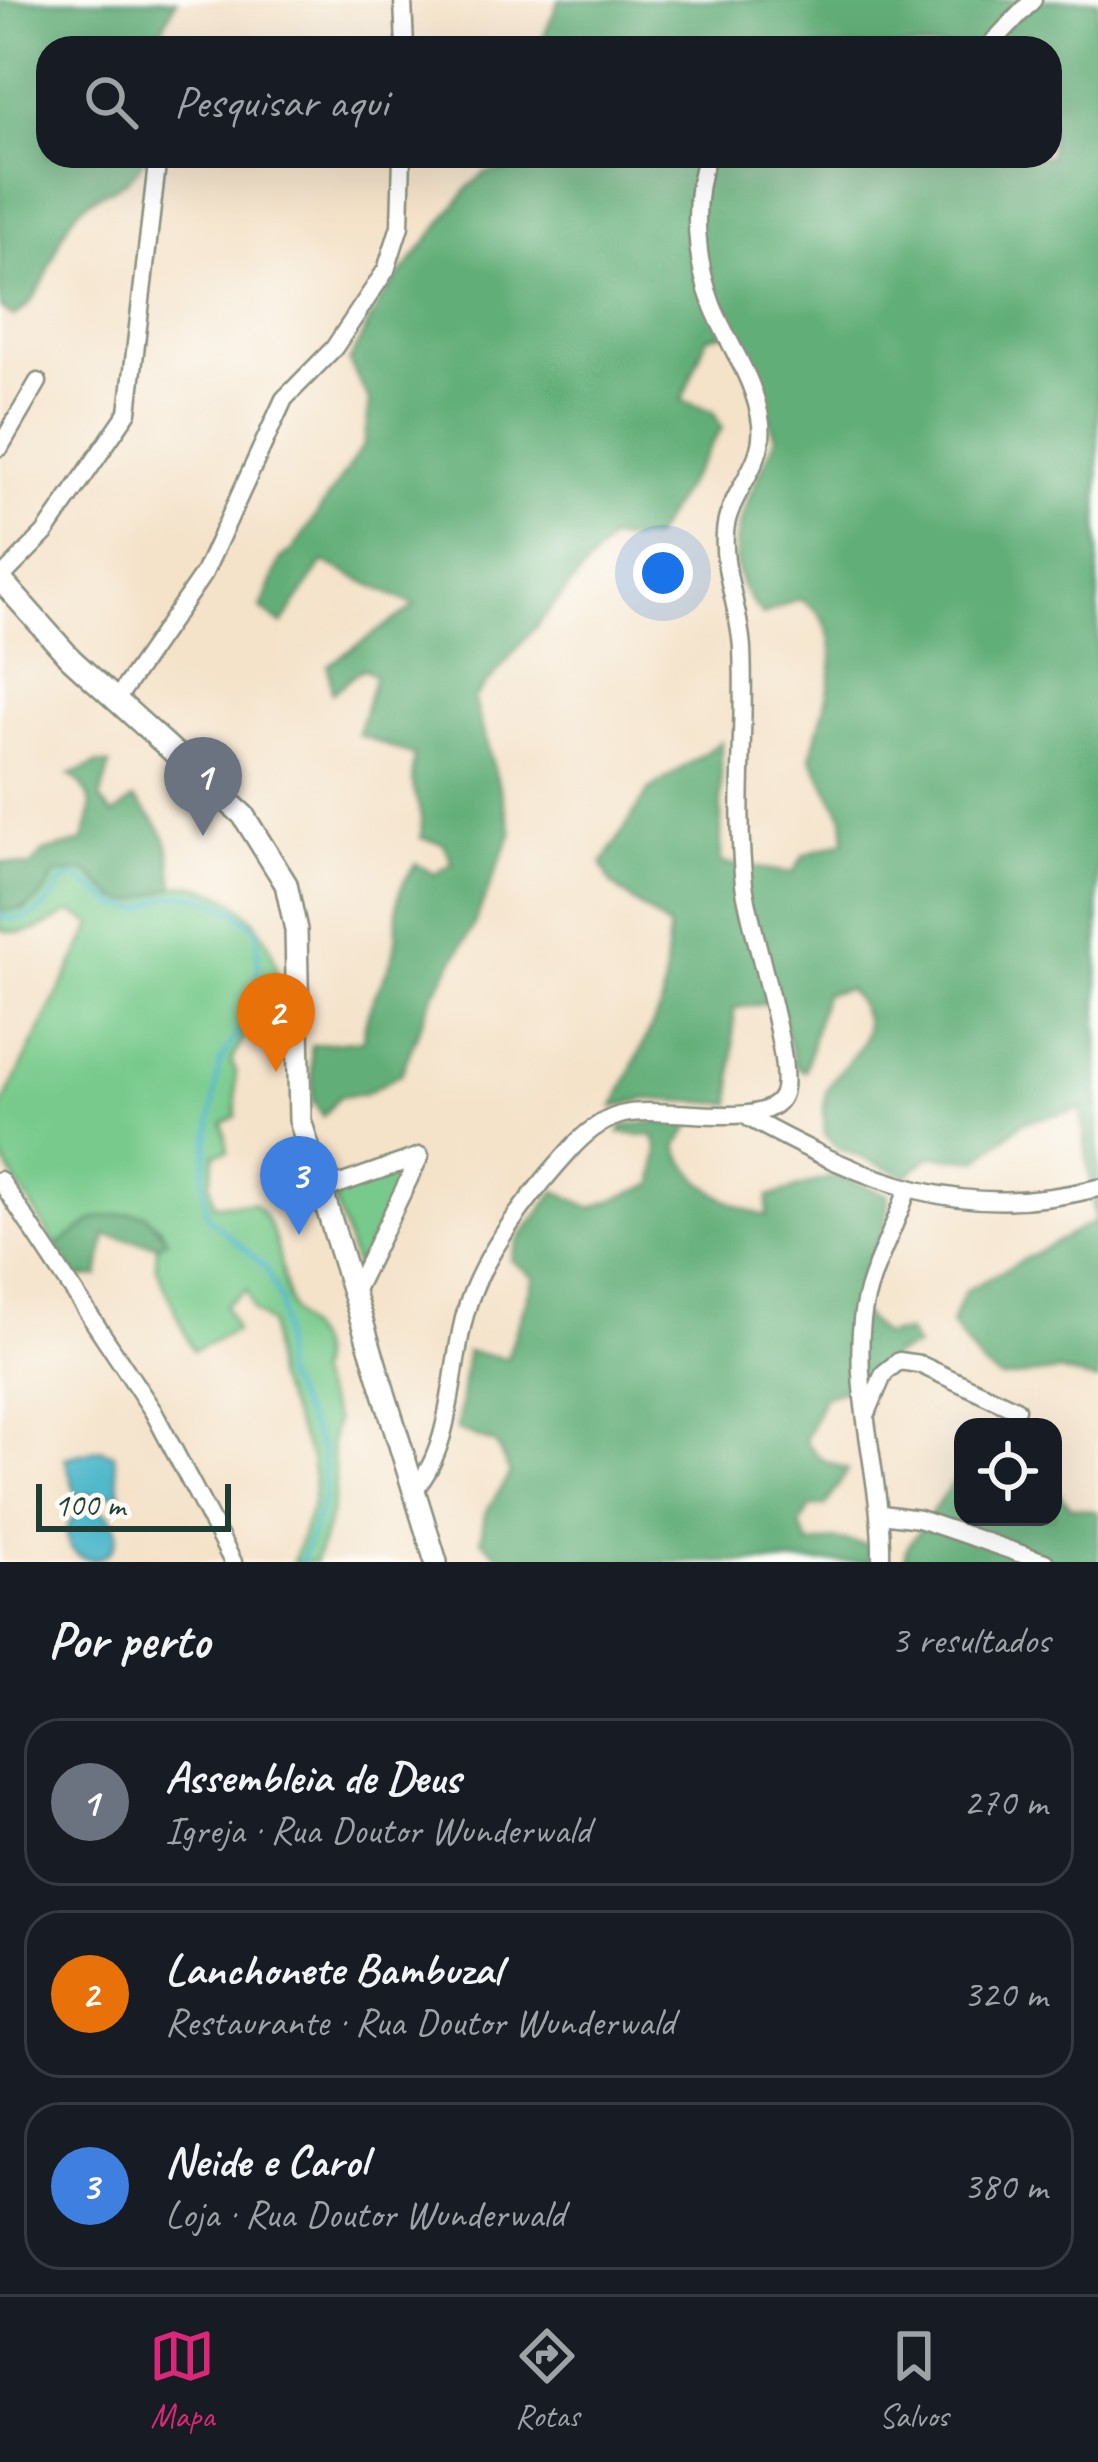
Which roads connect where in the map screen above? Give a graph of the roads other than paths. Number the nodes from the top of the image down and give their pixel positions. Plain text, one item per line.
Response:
1 (403, 0) edge
2 (1033, 0) edge
3 (404, 36) edge
4 (998, 36) edge
5 (157, 168) edge
6 (402, 168) edge
7 (705, 168) edge
8 (38, 382) dead end
9 (0, 447) edge
10 (0, 579) edge
11 (116, 700) junction
12 (749, 1118) junction
13 (0, 1180) edge
14 (908, 1188) junction
15 (1098, 1188) edge
16 (320, 1191) junction
17 (353, 1294) junction
18 (1016, 1409) dead end
19 (867, 1413) junction
20 (414, 1490) junction
21 (882, 1514) junction
22 (233, 1562) edge
23 (436, 1562) edge
24 (881, 1562) edge
25 (1046, 1562) edge

1 - 3 street
2 - 4 street
5 - 10 street
6 - 11 street
7 - 12 street
8 - 9 street
10 - 11 street
11 - 16 street
12 - 14 street
12 - 20 street
13 - 22 street
14 - 15 street
14 - 19 street
16 - 17 street
16 - 17 street
17 - 20 street
18 - 19 street
19 - 21 street
20 - 23 street
21 - 24 street
21 - 25 street

